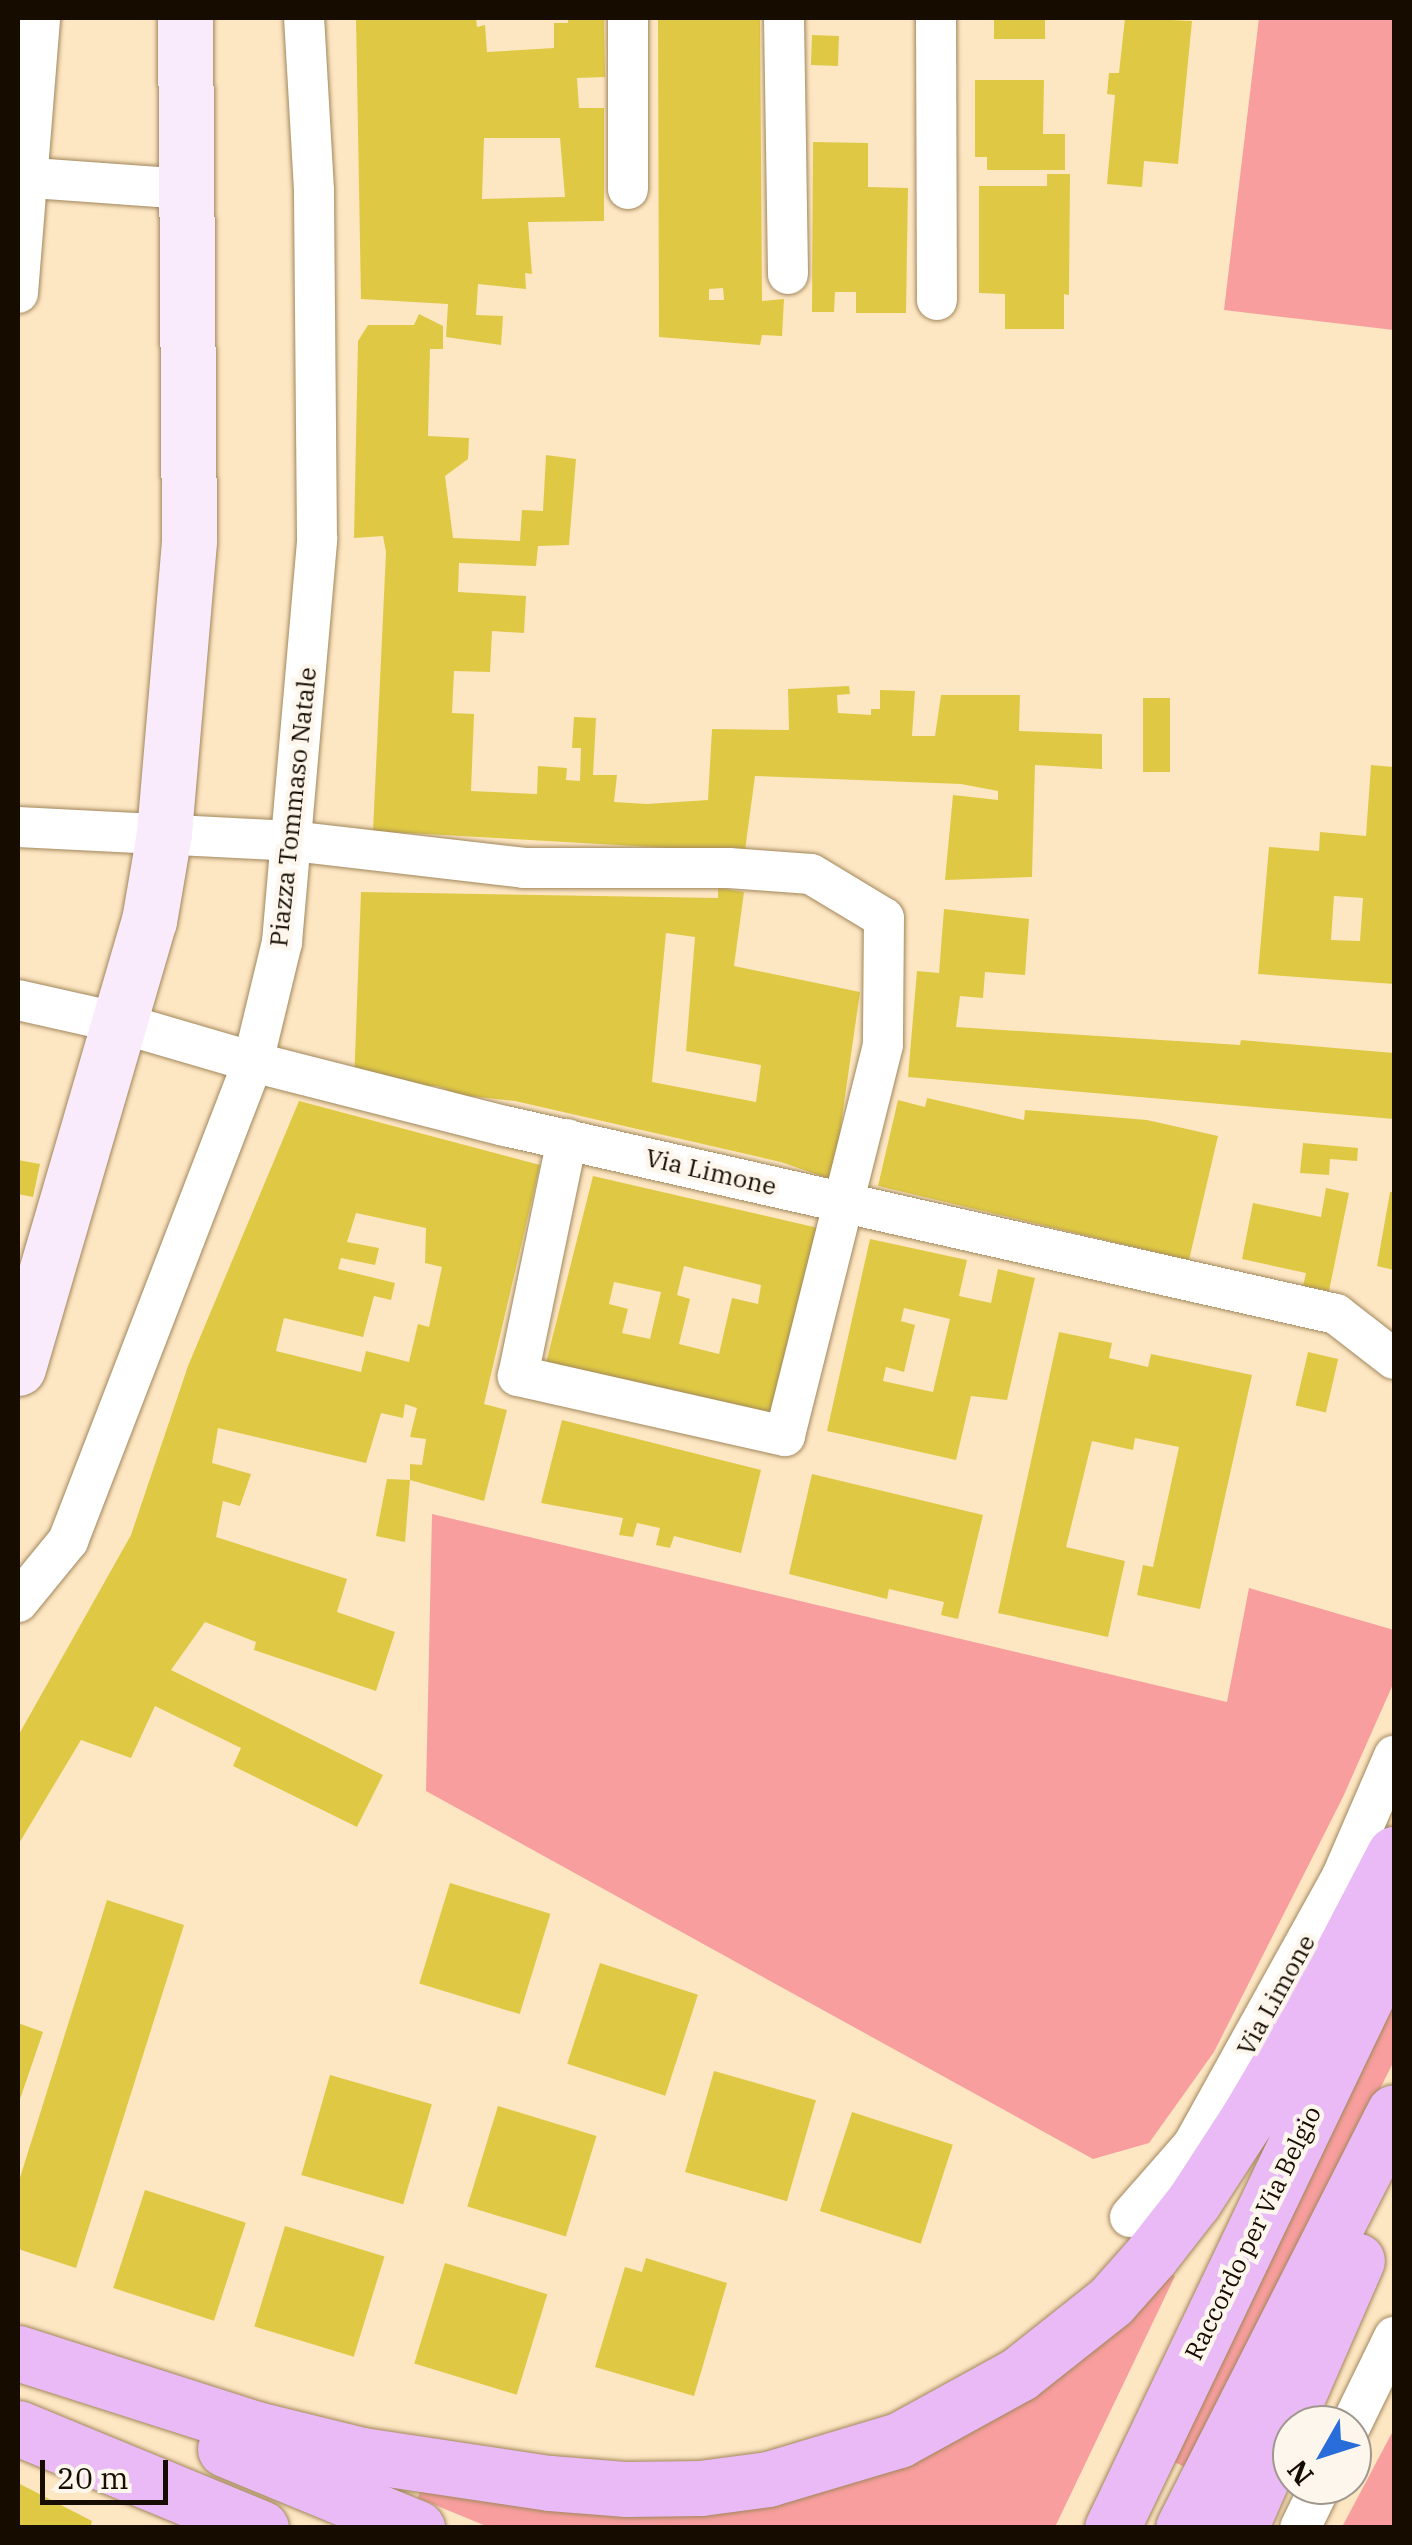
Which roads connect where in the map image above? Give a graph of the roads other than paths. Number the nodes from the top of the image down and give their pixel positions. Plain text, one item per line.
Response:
1 (40, 18) edge
2 (186, 18) edge
3 (304, 18) edge
4 (628, 18) edge
5 (784, 18) edge
6 (936, 18) edge
7 (22, 177) edge
8 (187, 189) junction
9 (628, 189) dead end
10 (788, 274) dead end
11 (18, 293) edge
12 (937, 300) dead end
13 (18, 826) edge
14 (164, 833) junction
15 (292, 841) junction
16 (18, 1000) edge
17 (120, 1023) junction
18 (253, 1062) junction
19 (567, 1140) junction
20 (843, 1201) junction
21 (1394, 1359) edge
22 (18, 1368) edge
23 (18, 1602) edge
24 (1394, 1756) edge
25 (1394, 1854) edge
26 (1394, 1939) edge
27 (1394, 2112) edge
28 (1394, 2165) edge
29 (1130, 2217) dead end
30 (1394, 2337) edge
31 (18, 2353) edge
32 (18, 2365) edge
33 (1361, 2405) edge
34 (18, 2428) edge
35 (18, 2442) edge
36 (1311, 2505) edge
37 (175, 2528) edge
38 (262, 2528) edge
39 (417, 2528) edge
40 (1112, 2528) edge
41 (1184, 2528) edge
42 (1240, 2528) edge
43 (1300, 2528) edge

1 - 7 street
2 - 8 street
3 - 15 street, Piazza Tommaso Natale
4 - 9 street
5 - 10 street
6 - 12 street
7 - 8 street
7 - 11 street
8 - 14 street
13 - 14 street
14 - 15 street
14 - 17 street
15 - 18 street, Piazza Tommaso Natale
15 - 20 street
16 - 17 street, Via Limone
17 - 18 street, Via Limone
17 - 22 street
18 - 19 street, Via Limone
18 - 23 street, Piazza Tommaso Natale
19 - 20 street, Via Limone
19 - 20 street
20 - 21 street, Via Limone
24 - 29 street, Via Limone
25 - 31 highway
26 - 40 highway, Raccordo per Via Belgio
27 - 41 highway
28 - 42 highway
30 - 33 street
32 - 39 highway
34 - 38 highway
35 - 37 highway
36 - 43 street

